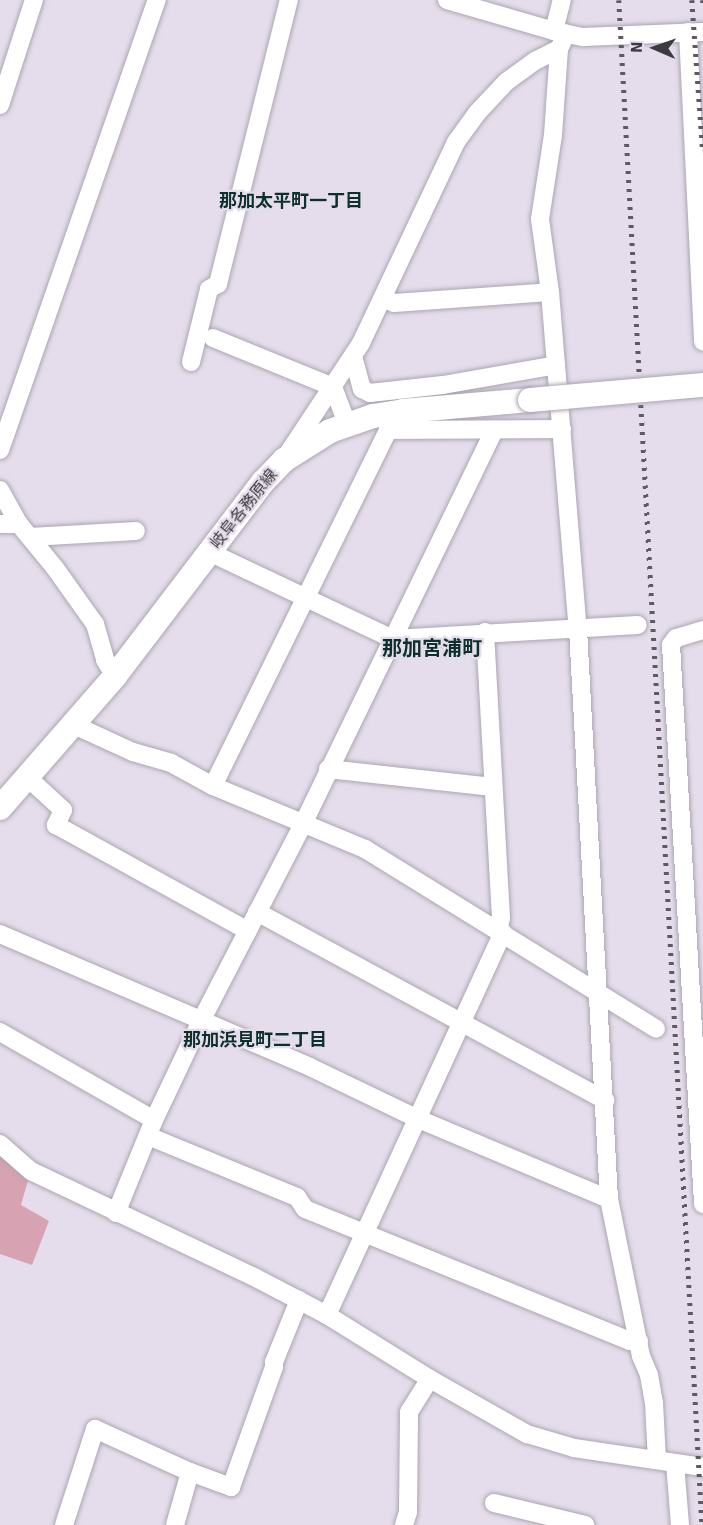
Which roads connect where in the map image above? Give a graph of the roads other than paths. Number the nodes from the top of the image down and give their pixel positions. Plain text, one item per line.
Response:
1 (34, 0) edge
2 (157, 0) edge
3 (289, 0) edge
4 (447, 0) edge
5 (562, 0) edge
6 (696, 32) edge
7 (560, 38) junction
8 (0, 105) edge
9 (550, 292) junction
10 (383, 298) junction
11 (213, 338) dead end
12 (703, 342) edge
13 (353, 356) junction
14 (191, 362) dead end
15 (556, 365) junction
16 (703, 385) edge
17 (333, 387) junction
18 (347, 424) junction
19 (562, 429) junction
20 (494, 430) junction
21 (0, 450) edge
22 (284, 460) junction
23 (0, 490) edge
24 (0, 524) edge
25 (24, 530) junction
26 (136, 531) dead end
27 (209, 552) junction
28 (305, 599) junction
29 (638, 625) dead end
30 (578, 629) junction
31 (703, 630) edge
32 (485, 632) junction
33 (393, 639) junction
34 (115, 675) junction
35 (74, 725) junction
36 (328, 768) junction
37 (27, 777) junction
38 (213, 786) junction
39 (493, 787) junction
40 (0, 807) edge
41 (303, 824) junction
42 (257, 912) junction
43 (248, 931) junction
44 (501, 932) junction
45 (0, 934) edge
46 (598, 995) junction
47 (201, 1021) junction
48 (460, 1023) junction
49 (656, 1029) dead end
50 (0, 1032) edge
51 (605, 1100) junction
52 (416, 1118) junction
53 (151, 1128) junction
54 (0, 1144) edge
55 (609, 1199) junction
56 (703, 1204) edge
57 (116, 1213) junction
58 (366, 1232) junction
59 (299, 1300) junction
60 (327, 1315) junction
61 (639, 1341) junction
62 (430, 1379) junction
63 (657, 1460) junction
64 (675, 1463) junction
65 (703, 1467) edge
66 (190, 1472) junction
67 (494, 1503) dead end
68 (64, 1525) edge
69 (175, 1525) edge
70 (404, 1525) edge
71 (585, 1525) edge
72 (680, 1525) edge

1 - 8 street
2 - 21 street
3 - 14 street
4 - 7 street
5 - 7 street
6 - 7 street
6 - 12 street
7 - 9 street
7 - 10 street
9 - 10 street
9 - 15 street
10 - 13 street
11 - 17 street
13 - 15 street
13 - 17 street
15 - 19 street
16 - 18 main road, 岐阜各務原線, bridge
17 - 18 street
17 - 22 street
18 - 22 main road, 岐阜各務原線
19 - 20 street
19 - 30 street
20 - 28 street
20 - 33 street
22 - 27 main road, 岐阜各務原線
23 - 25 street
24 - 25 street
25 - 26 street
25 - 34 street
27 - 28 street
27 - 34 main road, 岐阜各務原線
28 - 33 street
28 - 38 street
29 - 30 street
30 - 32 street
30 - 46 street
31 - 56 street
32 - 33 street
32 - 39 street
33 - 36 street
34 - 35 main road, 岐阜各務原線
35 - 37 main road, 岐阜各務原線
35 - 38 street
36 - 39 street
36 - 41 street
37 - 40 main road, 岐阜各務原線
37 - 43 street
38 - 41 street
39 - 44 street
41 - 42 street
41 - 44 street
42 - 43 street
42 - 48 street
43 - 47 street
44 - 46 street
44 - 48 street
45 - 47 street
46 - 49 street
46 - 51 street
47 - 52 street
47 - 53 street
48 - 51 street
48 - 52 street
50 - 53 street
51 - 55 street
52 - 55 street
52 - 58 street
53 - 57 street
53 - 58 street
54 - 57 street
55 - 61 street
57 - 59 street
58 - 60 street
58 - 61 street
59 - 60 street
59 - 66 street
60 - 62 street
61 - 63 street
62 - 63 street
62 - 70 street
63 - 64 street
64 - 65 street
64 - 72 street
66 - 68 street
66 - 69 street
67 - 71 street

